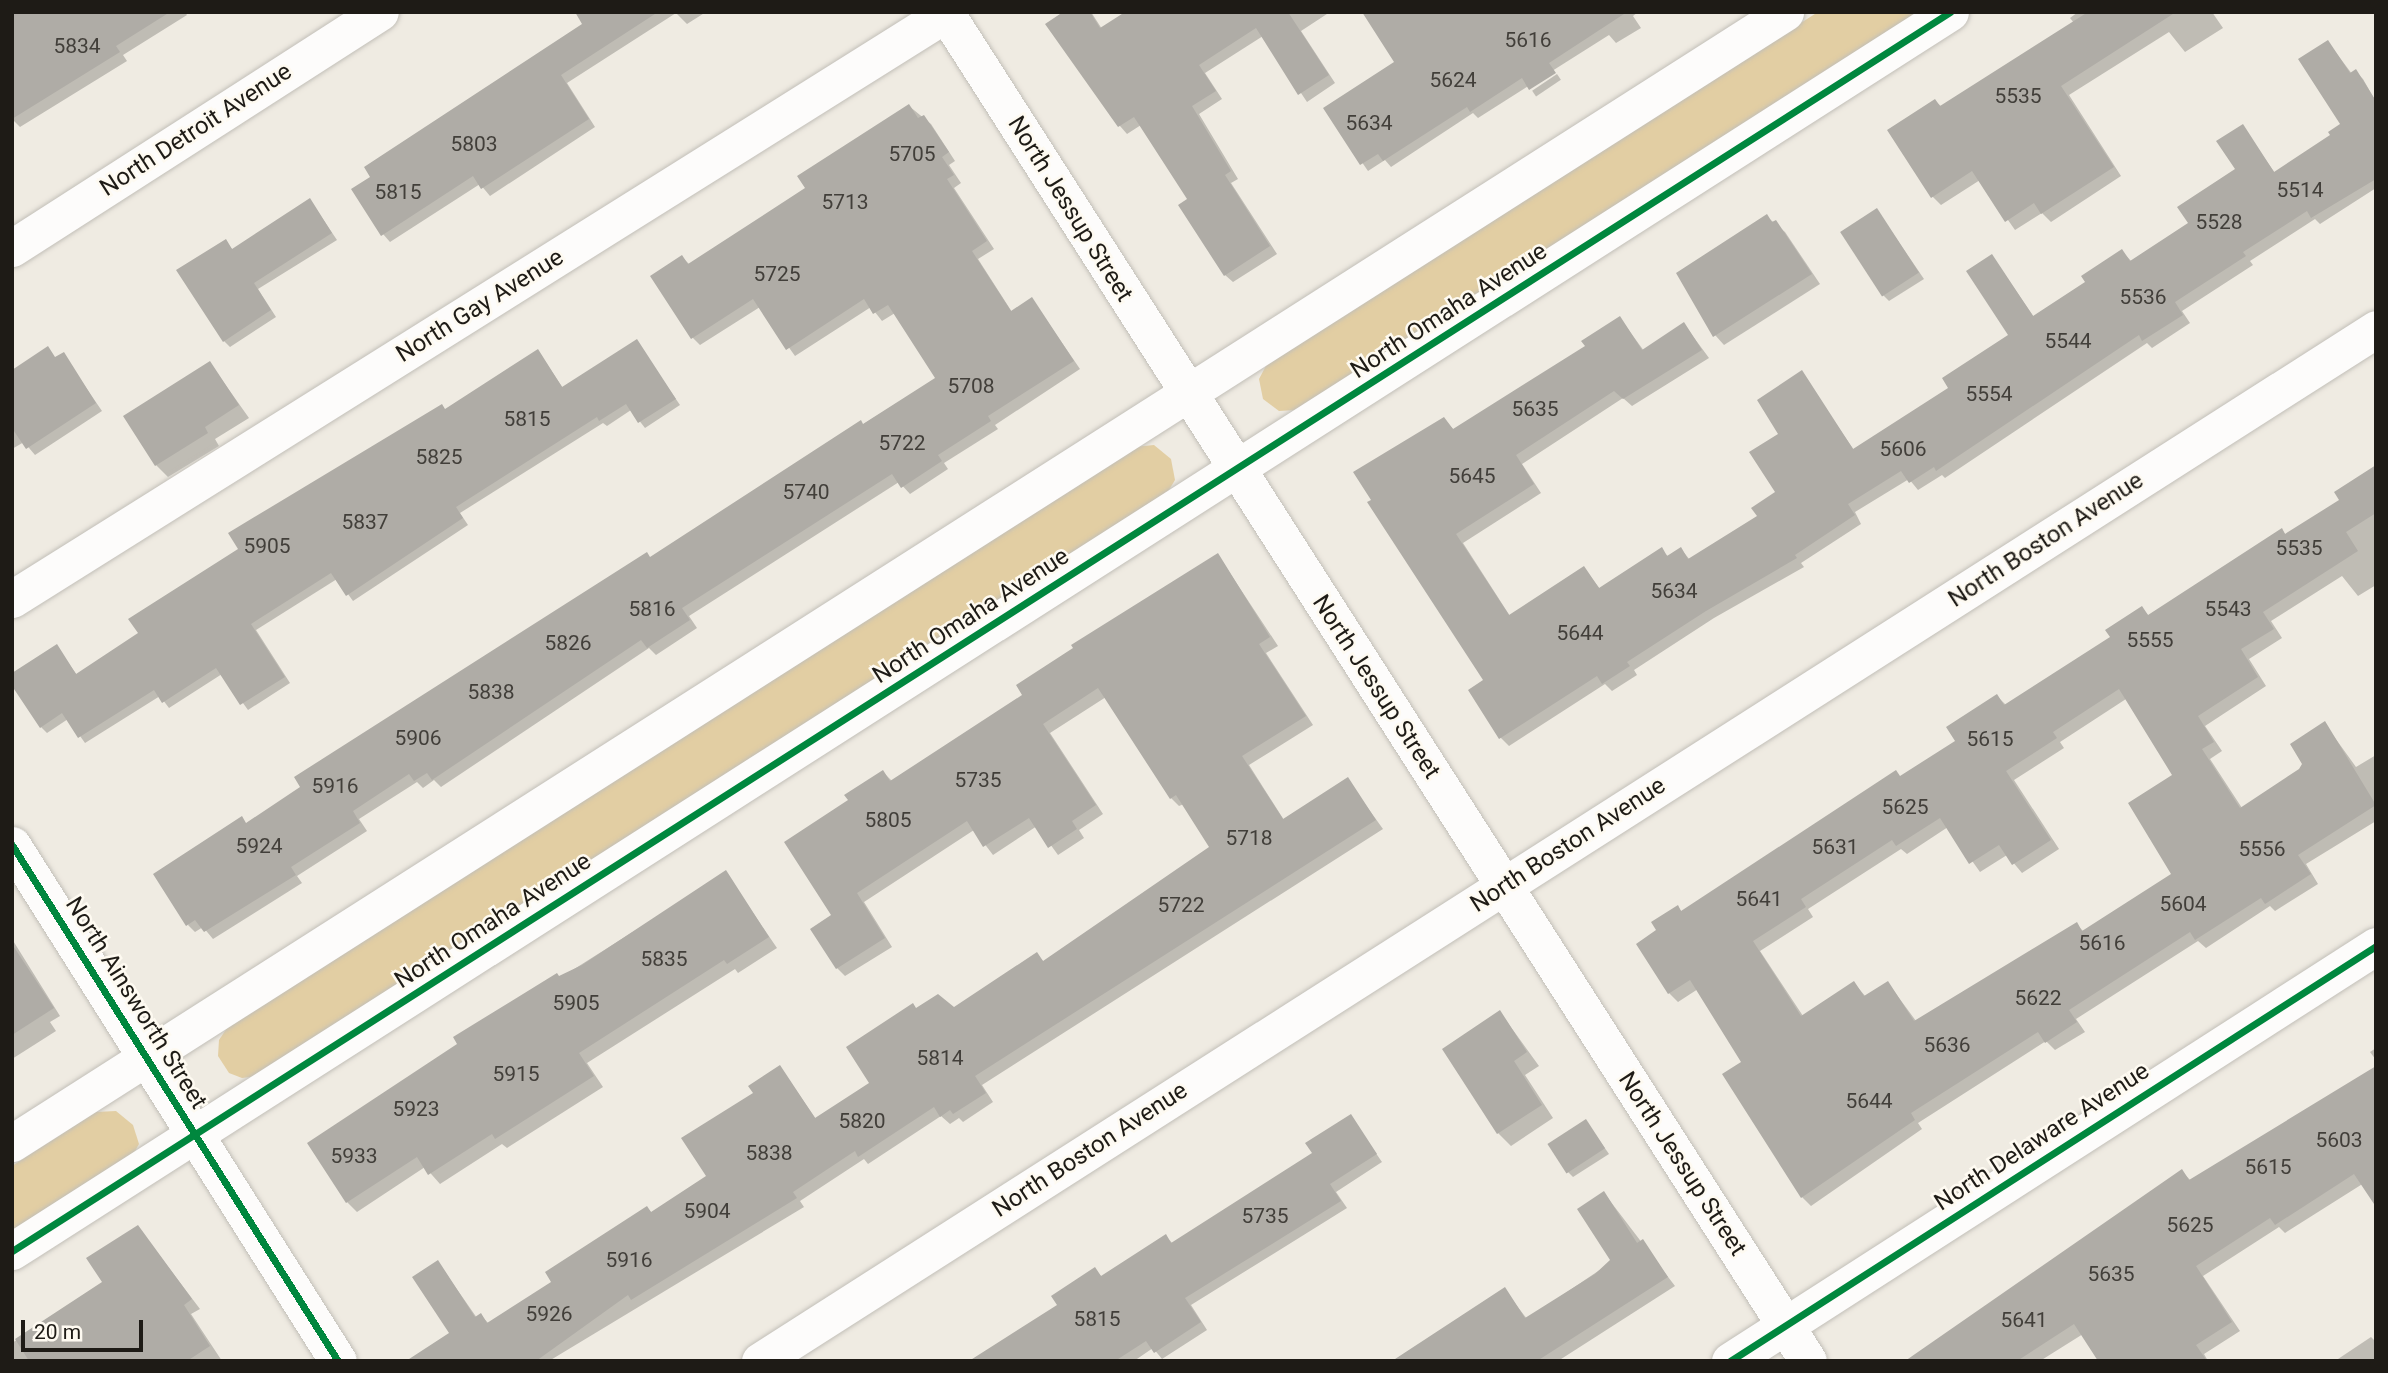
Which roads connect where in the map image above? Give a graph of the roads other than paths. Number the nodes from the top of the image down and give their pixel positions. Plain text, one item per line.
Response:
1 (380, 12) edge
2 (1785, 12) edge
3 (1950, 12) edge
4 (946, 13) edge
5 (12, 248) edge
6 (2376, 329) edge
7 (1188, 394) junction
8 (1236, 470) junction
9 (12, 599) edge
10 (12, 845) edge
11 (1504, 886) junction
12 (2376, 946) edge
13 (147, 1058) junction
14 (195, 1134) junction
15 (12, 1143) edge
16 (12, 1251) edge
17 (1785, 1325) junction
18 (338, 1361) edge
19 (760, 1361) edge
20 (1730, 1361) edge
21 (1808, 1361) edge

1 - 5 street, North Detroit Avenue
2 - 7 street
3 - 8 street, North Omaha Avenue
4 - 7 street, North Jessup Street
4 - 9 street, North Gay Avenue
6 - 11 street, North Boston Avenue
7 - 8 street, North Jessup Street
7 - 13 street
8 - 11 street, North Jessup Street
8 - 14 street, North Omaha Avenue
10 - 13 street, North Ainsworth Street
11 - 17 street, North Jessup Street
11 - 19 street, North Boston Avenue
12 - 17 street, North Delaware Avenue
13 - 14 street, North Ainsworth Street
13 - 15 street
14 - 16 street, North Omaha Avenue
14 - 18 street, North Ainsworth Street
17 - 20 street, North Delaware Avenue
17 - 21 street, North Jessup Street

